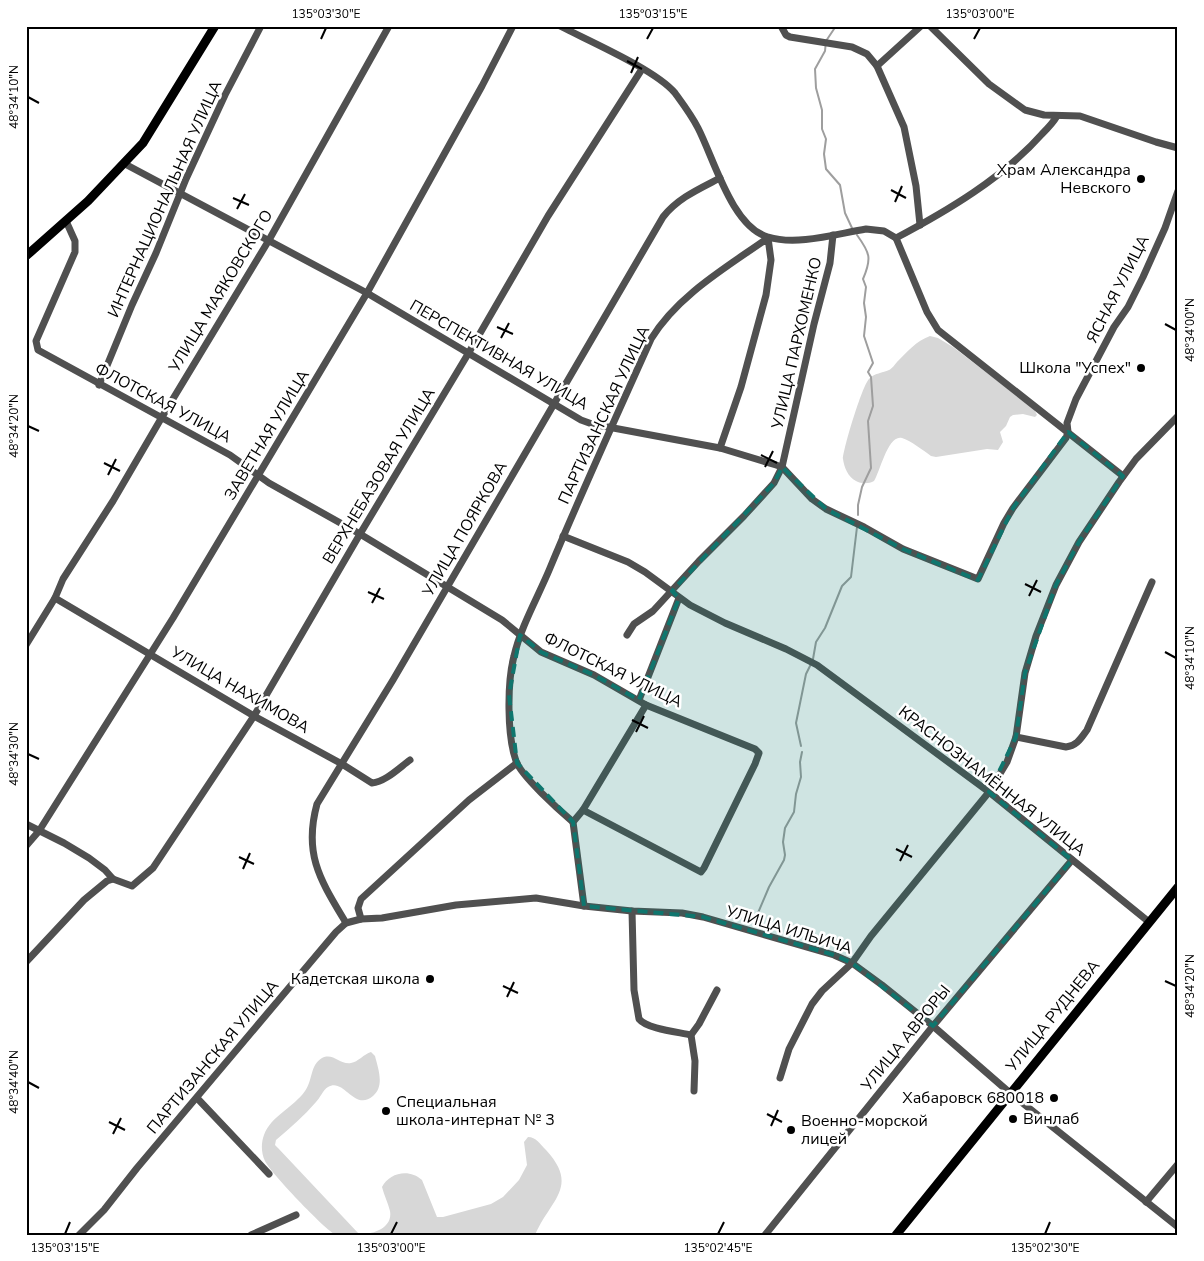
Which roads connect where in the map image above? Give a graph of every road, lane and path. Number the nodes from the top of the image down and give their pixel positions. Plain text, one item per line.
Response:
1 (215, 26) edge
2 (261, 26) edge
3 (389, 26) edge
4 (513, 26) edge
5 (560, 26) edge
6 (781, 26) edge
7 (921, 26) edge
8 (930, 26) edge
9 (877, 66) junction
10 (642, 69) junction
11 (1056, 116) junction
12 (1178, 148) edge
13 (125, 164) junction
14 (720, 178) junction
15 (1178, 191) edge
16 (180, 194) junction
17 (66, 222) junction
18 (920, 225) junction
19 (833, 235) junction
20 (768, 238) junction
21 (896, 238) junction
22 (270, 240) junction
23 (26, 256) edge
24 (367, 293) junction
25 (468, 354) junction
26 (99, 385) junction
27 (553, 404) junction
28 (1178, 416) edge
29 (162, 417) junction
30 (611, 428) junction
31 (1068, 432) junction
32 (720, 448) junction
33 (782, 467) junction
34 (258, 475) junction
35 (1123, 476) junction
36 (360, 534) junction
37 (563, 536) junction
38 (978, 579) joint
39 (1152, 582) dead end
40 (448, 587) junction
41 (672, 591) junction
42 (55, 598) junction
43 (679, 598) junction
44 (520, 635) junction
45 (627, 635) dead end
46 (26, 645) edge
47 (150, 654) junction
48 (638, 700) junction
49 (646, 704) junction
50 (254, 716) junction
51 (1016, 737) junction
52 (410, 760) dead end
53 (517, 762) junction
54 (342, 764) junction
55 (989, 792) junction
56 (583, 810) junction
57 (573, 822) junction
58 (26, 824) edge
59 (39, 831) junction
60 (26, 846) edge
61 (1072, 860) junction
62 (113, 879) junction
63 (1178, 887) edge
64 (584, 906) junction
65 (632, 911) junction
66 (362, 919) junction
67 (1149, 922) junction
68 (346, 923) junction
69 (26, 962) edge
70 (852, 962) junction
71 (717, 990) dead end
72 (933, 1026) junction
73 (691, 1035) junction
74 (780, 1078) dead end
75 (694, 1091) dead end
76 (1010, 1093) junction
77 (197, 1098) junction
78 (1178, 1164) edge
79 (269, 1174) dead end
80 (1146, 1202) junction
81 (296, 1215) dead end
82 (1178, 1228) edge
83 (79, 1235) edge
84 (251, 1235) edge
85 (765, 1235) edge
86 (896, 1235) edge

1 - 13 main road
2 - 16 street, ИНТЕРНАЦИОНАЛЬНАЯ УЛИЦА
3 - 22 street, УЛИЦА МАЯКОВСКОГО
4 - 24 street, ЗАВЕТНАЯ УЛИЦА
5 - 10 street
6 - 9 street
7 - 9 street
8 - 11 street
9 - 18 street
10 - 14 street
10 - 25 street, ВЕРХНЕБАЗОВАЯ УЛИЦА
11 - 12 street
11 - 18 street
13 - 16 street, ПЕРСПЕКТИВНАЯ УЛИЦА
13 - 17 main road
14 - 20 street
14 - 27 street, УЛИЦА ПОЯРКОВА
15 - 31 street, ЯСНАЯ УЛИЦА
16 - 22 street, ПЕРСПЕКТИВНАЯ УЛИЦА
16 - 26 street, ИНТЕРНАЦИОНАЛЬНАЯ УЛИЦА
17 - 23 main road
17 - 26 street, ФЛОТСКАЯ УЛИЦА
18 - 21 street
19 - 20 street
19 - 21 street
19 - 33 street, УЛИЦА ПАРХОМЕНКО
20 - 30 street, ПАРТИЗАНСКАЯ УЛИЦА
20 - 32 street
21 - 31 street
22 - 24 street, ПЕРСПЕКТИВНАЯ УЛИЦА
22 - 29 street, УЛИЦА МАЯКОВСКОГО
24 - 25 street, ПЕРСПЕКТИВНАЯ УЛИЦА
24 - 34 street, ЗАВЕТНАЯ УЛИЦА
25 - 27 street, ПЕРСПЕКТИВНАЯ УЛИЦА
25 - 36 street, ВЕРХНЕБАЗОВАЯ УЛИЦА
26 - 29 street, ФЛОТСКАЯ УЛИЦА
27 - 30 street, ПЕРСПЕКТИВНАЯ УЛИЦА
27 - 40 street, УЛИЦА ПОЯРКОВА
28 - 35 street
29 - 34 street, ФЛОТСКАЯ УЛИЦА
29 - 42 street, УЛИЦА МАЯКОВСКОГО
30 - 32 street, ПЕРСПЕКТИВНАЯ УЛИЦА
30 - 37 street, ПАРТИЗАНСКАЯ УЛИЦА
31 - 35 street
31 - 38 street, ЯСНАЯ УЛИЦА
32 - 33 street, ПЕРСПЕКТИВНАЯ УЛИЦА
33 - 38 street, ПЕРСПЕКТИВНАЯ УЛИЦА
33 - 41 street, УЛИЦА ПАРХОМЕНКО
34 - 36 street, ФЛОТСКАЯ УЛИЦА
34 - 47 street, ЗАВЕТНАЯ УЛИЦА
35 - 51 street
36 - 40 street, ФЛОТСКАЯ УЛИЦА
36 - 50 street, ВЕРХНЕБАЗОВАЯ УЛИЦА
37 - 41 street
37 - 44 street, ПАРТИЗАНСКАЯ УЛИЦА
39 - 51 street
40 - 44 street, ФЛОТСКАЯ УЛИЦА
40 - 54 street, УЛИЦА ПОЯРКОВА
41 - 43 street
41 - 45 street, УЛИЦА ПАРХОМЕНКО
42 - 46 street, УЛИЦА МАЯКОВСКОГО
42 - 47 street, УЛИЦА НАХИМОВА
43 - 48 street
43 - 55 street, КРАСНОЗНАМЁННАЯ УЛИЦА
44 - 48 street, ФЛОТСКАЯ УЛИЦА
44 - 53 street, ПАРТИЗАНСКАЯ УЛИЦА
47 - 50 street, УЛИЦА НАХИМОВА
47 - 59 street, ЗАВЕТНАЯ УЛИЦА
48 - 49 street, ФЛОТСКАЯ УЛИЦА
49 - 56 street
49 - 56 street, ФЛОТСКАЯ УЛИЦА
50 - 54 street, УЛИЦА НАХИМОВА
50 - 62 street, ВЕРХНЕБАЗОВАЯ УЛИЦА
51 - 55 street
52 - 54 street, УЛИЦА НАХИМОВА
53 - 57 street, ПАРТИЗАНСКАЯ УЛИЦА
53 - 66 street
54 - 68 street, УЛИЦА ПОЯРКОВА
55 - 61 street, КРАСНОЗНАМЁННАЯ УЛИЦА
55 - 70 street
56 - 57 street
57 - 64 street
58 - 59 street
59 - 60 street, ЗАВЕТНАЯ УЛИЦА
59 - 62 street
61 - 67 street, КРАСНОЗНАМЁННАЯ УЛИЦА
61 - 72 street, УЛИЦА АВРОРЫ
62 - 69 street
63 - 67 main road, УЛИЦА РУДНЕВА
64 - 65 street, УЛИЦА ИЛЬИЧА
64 - 66 street, УЛИЦА ИЛЬИЧА
65 - 70 street, УЛИЦА ИЛЬИЧА
65 - 73 street
66 - 68 street
67 - 76 main road, УЛИЦА РУДНЕВА
68 - 77 street, ПАРТИЗАНСКАЯ УЛИЦА
70 - 72 street, УЛИЦА ИЛЬИЧА
70 - 74 street
71 - 73 street
72 - 76 street, УЛИЦА ИЛЬИЧА
72 - 85 street, УЛИЦА АВРОРЫ
73 - 75 street
76 - 80 street, УЛИЦА ИЛЬИЧА
76 - 86 main road, УЛИЦА РУДНЕВА
77 - 79 street
77 - 83 street, ПАРТИЗАНСКАЯ УЛИЦА
78 - 80 street
80 - 82 street, УЛИЦА ИЛЬИЧА
81 - 84 street

